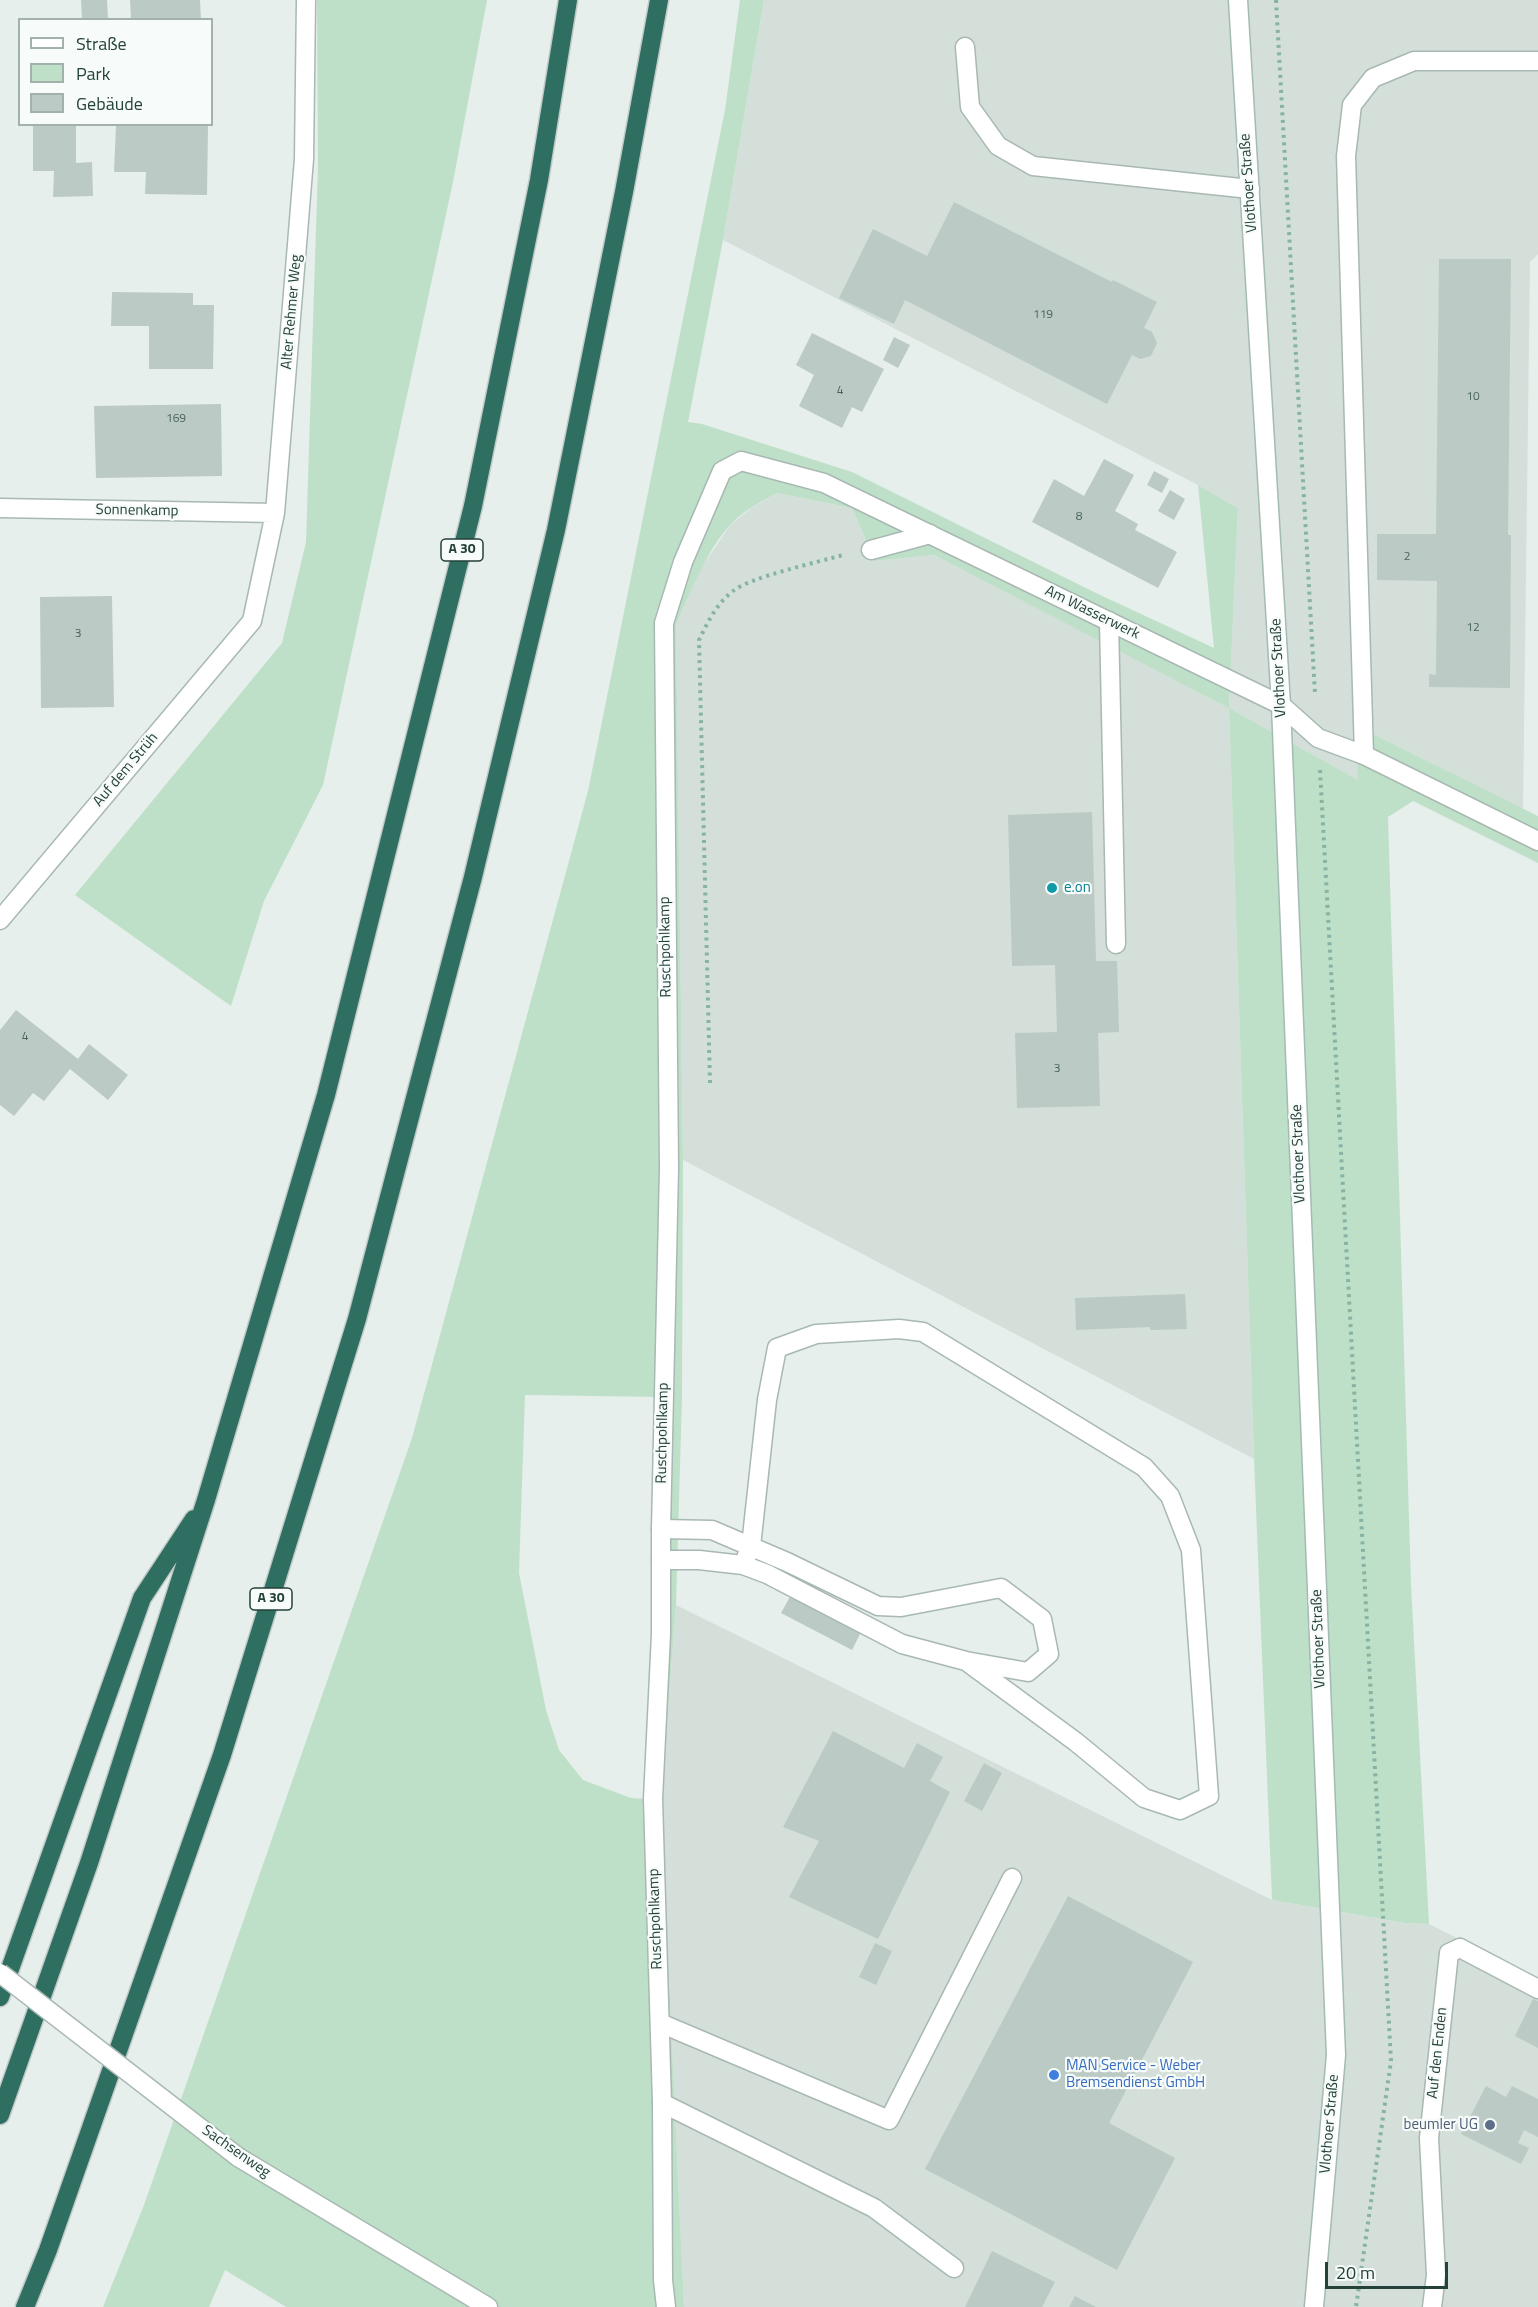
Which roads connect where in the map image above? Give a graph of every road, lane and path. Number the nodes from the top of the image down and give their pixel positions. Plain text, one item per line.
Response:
1 (306, 0) edge
2 (568, 0) edge
3 (659, 0) edge
4 (1238, 0) edge
5 (1276, 0) edge
6 (965, 47) dead end
7 (1538, 61) edge
8 (1250, 189) junction
9 (0, 508) edge
10 (275, 513) junction
11 (930, 534) junction
12 (871, 550) joint
13 (683, 562) joint
14 (252, 621) joint
15 (1109, 621) junction
16 (1281, 705) junction
17 (1318, 738) junction
18 (1364, 755) junction
19 (1538, 841) edge
20 (0, 920) edge
21 (1116, 944) dead end
22 (710, 1083) dead end
23 (206, 1500) junction
24 (661, 1529) junction
25 (751, 1546) junction
26 (661, 1560) junction
27 (743, 1565) junction
28 (966, 1661) junction
29 (1012, 1878) dead end
30 (0, 1972) edge
31 (1538, 1989) edge
32 (0, 1997) edge
33 (660, 2023) junction
34 (662, 2103) junction
35 (0, 2115) edge
36 (954, 2268) dead end
37 (25, 2307) edge
38 (488, 2307) edge
39 (666, 2307) edge
40 (1314, 2307) edge
41 (1356, 2307) edge
42 (1432, 2307) edge

1 - 10 street, Alter Rehmer Weg
2 - 23 highway, A 30
3 - 37 highway, A 30
4 - 8 street, Vlothoer Straße
5 - 17 path
6 - 8 street
7 - 18 street
8 - 16 street, Vlothoer Straße
9 - 10 street, Sonnenkamp
10 - 14 street, Alter Rehmer Weg
11 - 12 street
11 - 13 street, Am Wasserwerk
11 - 15 street, Am Wasserwerk
12 - 22 path
13 - 24 street, Ruschpohlkamp
14 - 20 street, Auf dem Strüh
15 - 16 street, Am Wasserwerk
15 - 21 street
16 - 17 street, Am Wasserwerk
16 - 40 street, Vlothoer Straße
17 - 18 street, Am Wasserwerk
17 - 41 path
18 - 19 street, Am Wasserwerk
23 - 32 highway
23 - 35 highway, A 30
24 - 25 street
24 - 26 street, Ruschpohlkamp
25 - 27 street
25 - 28 street
25 - 28 street
26 - 27 street
26 - 33 street, Ruschpohlkamp
27 - 28 street
29 - 33 street
30 - 38 street, Sachsenweg, bridge
31 - 42 street, Auf den Enden
33 - 34 street, Ruschpohlkamp
34 - 36 street
34 - 39 street, Ruschpohlkamp

